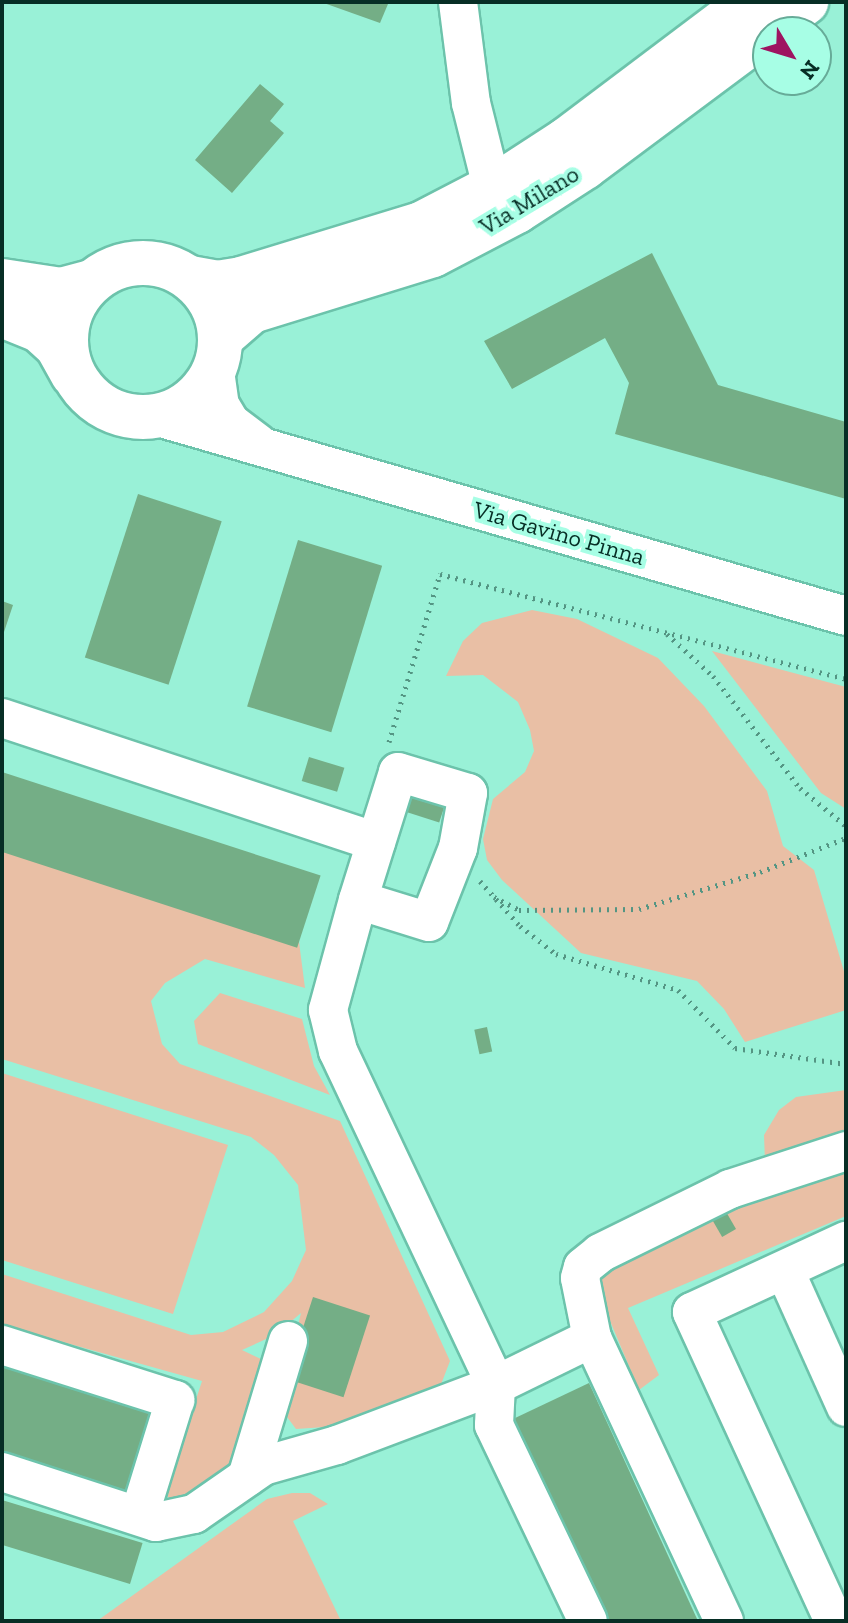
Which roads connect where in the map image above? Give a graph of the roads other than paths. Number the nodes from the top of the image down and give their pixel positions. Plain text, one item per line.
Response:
1 (458, 2) edge
2 (749, 2) edge
3 (806, 2) edge
4 (705, 18) edge
5 (492, 187) junction
6 (190, 278) junction
7 (2, 281) edge
8 (91, 282) junction
9 (2, 315) edge
10 (218, 354) junction
11 (74, 377) junction
12 (158, 417) junction
13 (272, 449) junction
14 (846, 616) edge
15 (2, 718) edge
16 (376, 842) junction
17 (358, 900) junction
18 (846, 1151) edge
19 (846, 1241) edge
20 (785, 1271) junction
21 (592, 1338) junction
22 (288, 1341) dead end
23 (2, 1345) edge
24 (496, 1385) junction
25 (846, 1407) edge
26 (2, 1472) edge
27 (247, 1477) junction
28 (139, 1516) junction
29 (588, 1621) edge
30 (724, 1621) edge
31 (834, 1621) edge

1 - 5 street
2 - 4 main road, Via Milano
3 - 10 main road, Via Milano
4 - 5 main road, Via Milano
5 - 6 main road, Via Milano
6 - 8 main road
6 - 10 main road
7 - 8 main road
8 - 11 main road
9 - 11 main road
10 - 12 main road
10 - 13 street, Via Gavino Pinna
11 - 12 main road
12 - 13 street, Via Gavino Pinna
13 - 14 street, Via Gavino Pinna
15 - 16 street
16 - 17 street
16 - 17 street
17 - 24 street
18 - 21 street
19 - 20 street
20 - 25 street
20 - 31 street
21 - 24 street
21 - 30 street
22 - 27 street
23 - 28 street
24 - 27 street
24 - 29 street
26 - 28 street
27 - 28 street

